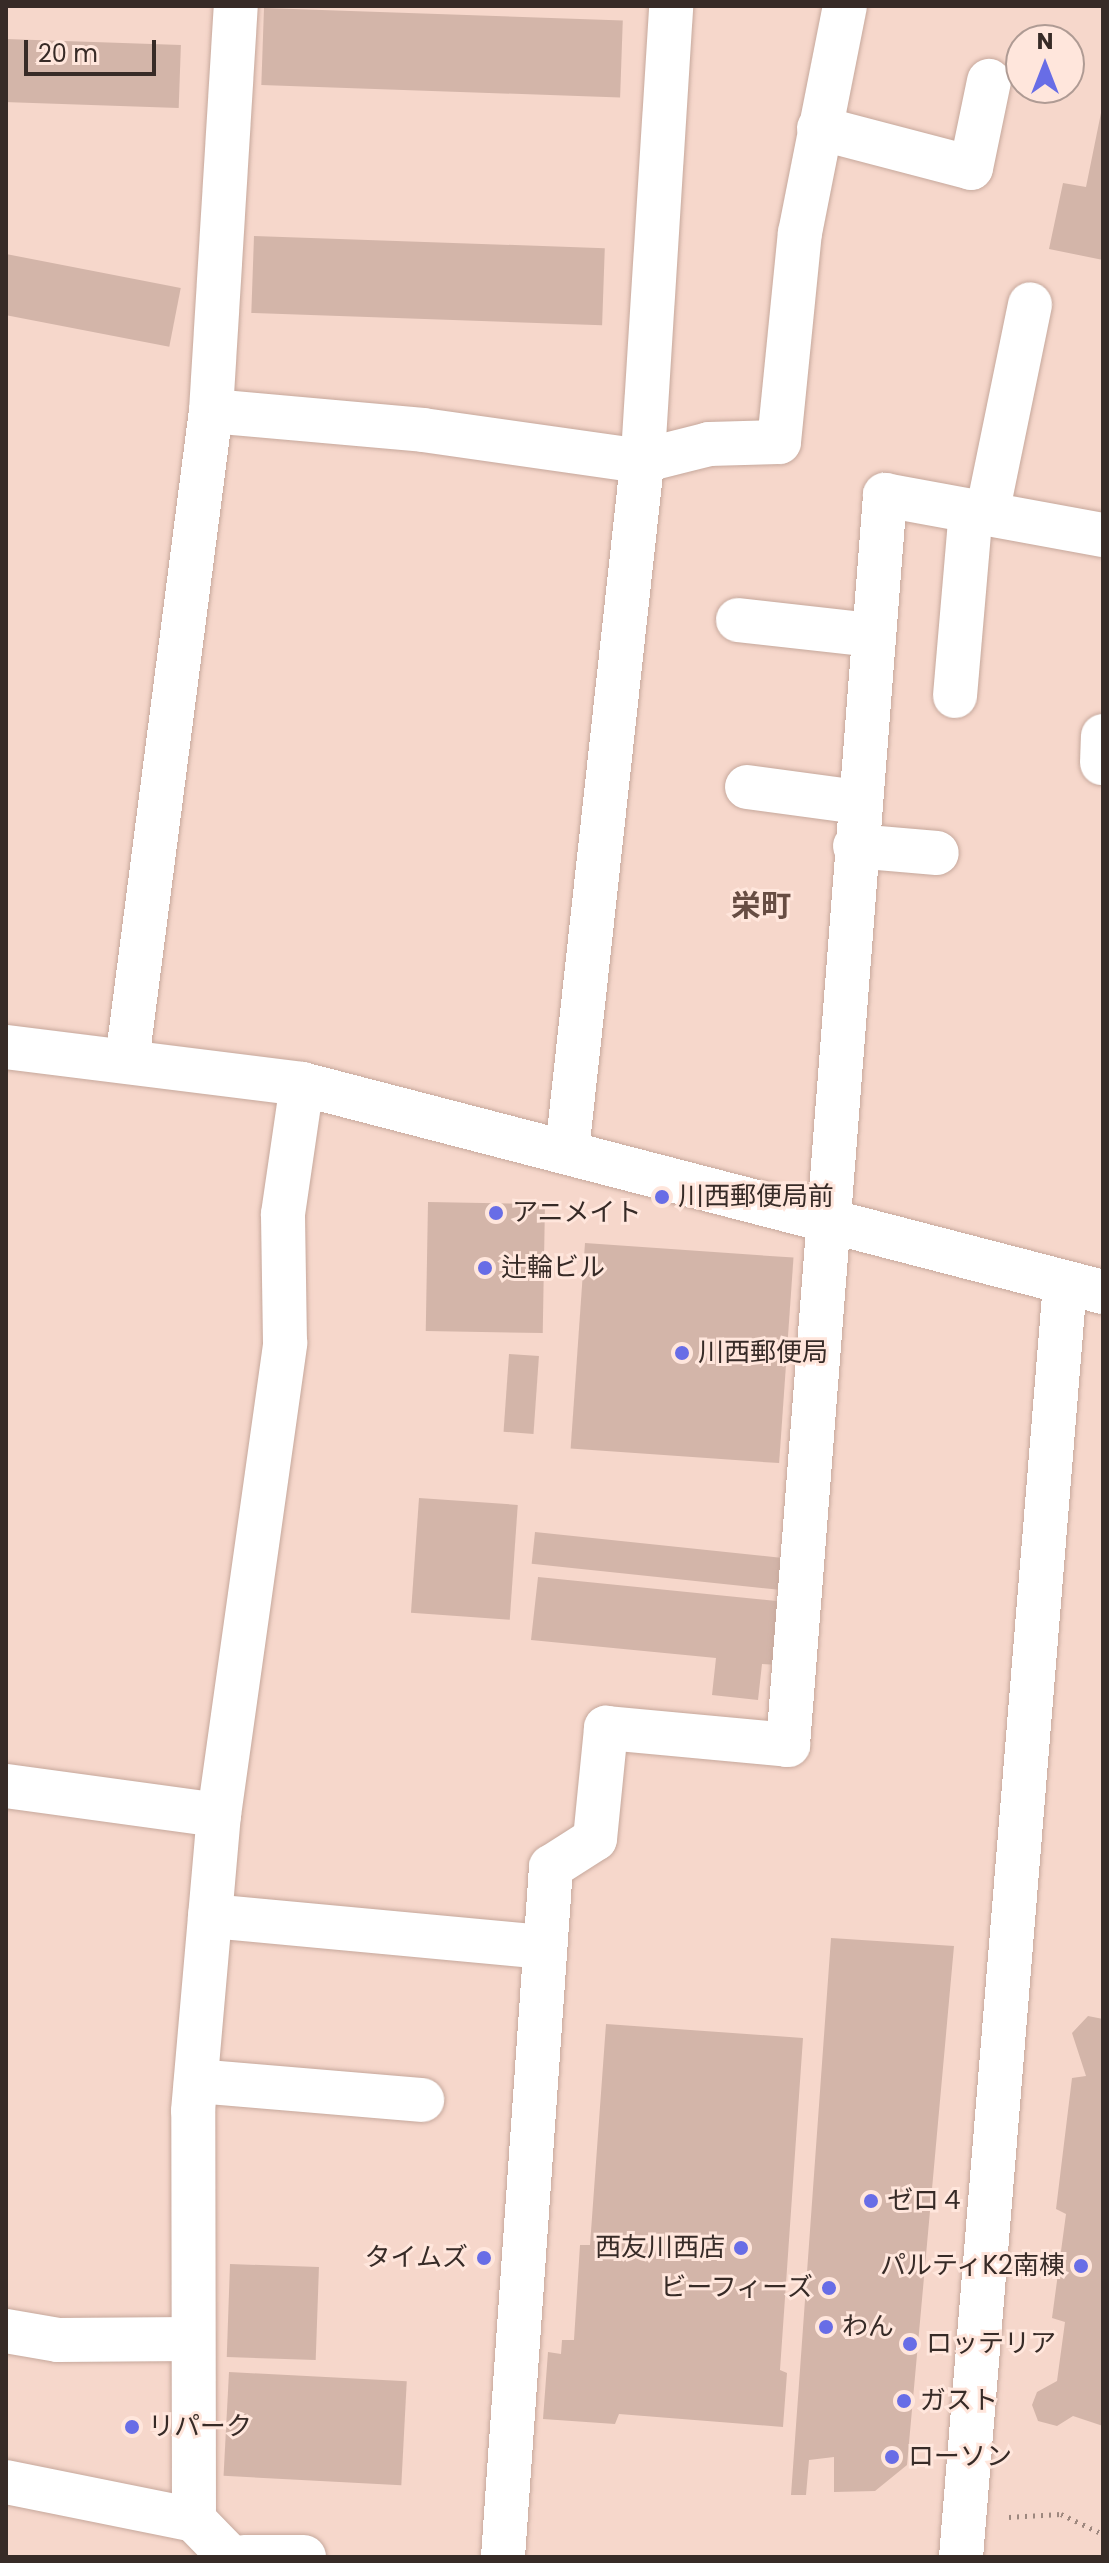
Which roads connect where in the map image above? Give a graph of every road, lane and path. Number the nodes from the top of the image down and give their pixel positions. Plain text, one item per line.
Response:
1 (236, 6) edge
2 (671, 6) edge
3 (845, 6) edge
4 (989, 81) dead end
5 (819, 128) junction
6 (1030, 304) dead end
7 (211, 411) junction
8 (642, 461) junction
9 (979, 512) junction
10 (1103, 535) edge
11 (738, 620) dead end
12 (872, 635) junction
13 (955, 696) dead end
14 (1103, 736) edge
15 (1102, 763) edge
16 (747, 787) dead end
17 (858, 802) junction
18 (855, 846) junction
19 (937, 853) dead end
20 (6, 1047) edge
21 (127, 1061) junction
22 (302, 1084) junction
23 (567, 1151) junction
24 (833, 1221) junction
25 (1084, 1288) edge
26 (6, 1786) edge
27 (219, 1815) junction
28 (210, 1916) junction
29 (545, 1947) junction
30 (196, 2081) junction
31 (422, 2100) dead end
32 (6, 2331) edge
33 (190, 2339) junction
34 (6, 2482) edge
35 (998, 2517) dead end
36 (194, 2520) junction
37 (1103, 2534) edge
38 (949, 2551) edge
39 (247, 2556) edge
40 (304, 2557) edge
41 (503, 2557) edge

1 - 7 street
2 - 8 street
3 - 5 street
4 - 5 street
5 - 8 street
6 - 9 street
7 - 8 street
7 - 21 street
8 - 23 street
9 - 10 street
9 - 12 street
9 - 13 street
11 - 12 street
12 - 17 street
14 - 15 street
16 - 17 street
17 - 18 street
18 - 19 street
18 - 24 street
20 - 21 street
21 - 22 street
22 - 23 street
22 - 27 street
23 - 24 street
24 - 25 street
24 - 29 street
25 - 38 street
26 - 27 street
27 - 28 street
28 - 29 street
28 - 30 street
29 - 41 street
30 - 31 street
30 - 33 street
32 - 33 street
33 - 36 street
34 - 36 street
35 - 37 path
36 - 39 street
39 - 40 street

